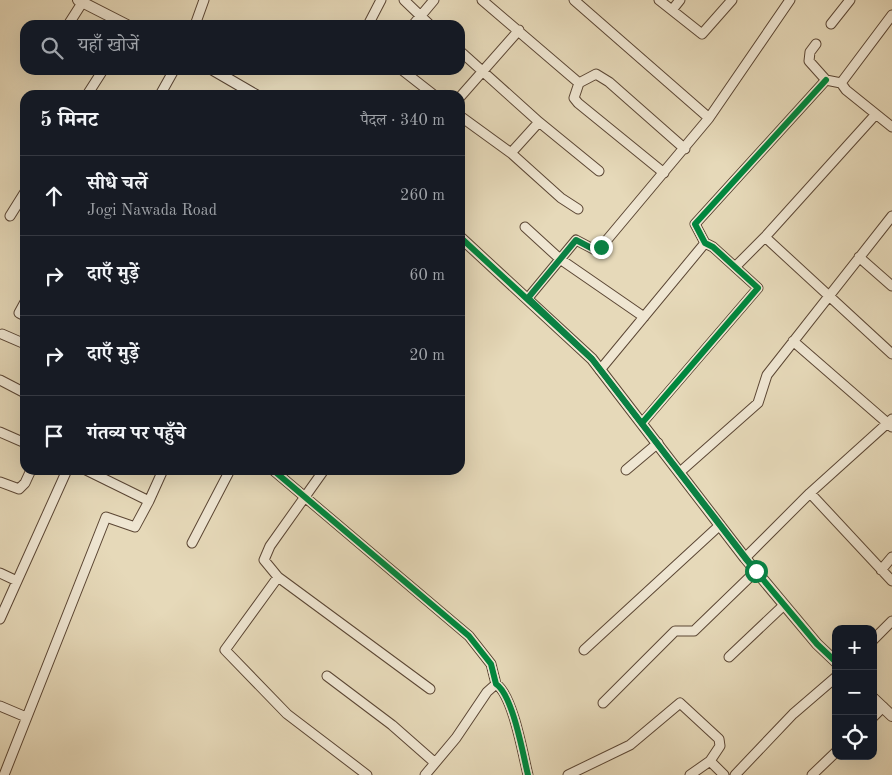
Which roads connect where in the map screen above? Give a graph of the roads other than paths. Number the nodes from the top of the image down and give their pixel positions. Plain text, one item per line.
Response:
1 (204, 0) edge
2 (381, 0) edge
3 (404, 0) edge
4 (434, 0) edge
5 (482, 0) edge
6 (574, 0) edge
7 (659, 0) edge
8 (680, 0) edge
9 (732, 0) edge
10 (790, 0) edge
11 (850, 0) edge
12 (80, 1) edge
13 (672, 10) junction
14 (892, 15) edge
15 (420, 16) junction
16 (70, 20) edge
17 (117, 20) edge
18 (197, 20) edge
19 (371, 20) edge
20 (417, 20) edge
21 (424, 20) edge
22 (831, 24) dead end
23 (519, 30) junction
24 (816, 44) dead end
25 (465, 55) edge
26 (483, 71) junction
27 (100, 75) edge
28 (171, 75) edge
29 (222, 75) edge
30 (408, 75) edge
31 (826, 80) junction
32 (579, 83) junction
33 (841, 83) junction
34 (90, 90) edge
35 (163, 90) edge
36 (247, 90) edge
37 (428, 90) edge
38 (465, 91) edge
39 (876, 114) junction
40 (709, 118) junction
41 (465, 120) edge
42 (539, 122) junction
43 (892, 127) edge
44 (685, 149) junction
45 (511, 154) junction
46 (599, 171) dead end
47 (664, 173) junction
48 (20, 200) edge
49 (578, 209) dead end
50 (10, 216) dead end
51 (892, 216) edge
52 (525, 227) dead end
53 (765, 237) junction
54 (465, 241) edge
55 (705, 243) junction
56 (859, 257) junction
57 (560, 259) junction
58 (735, 267) junction
59 (892, 286) edge
60 (828, 296) junction
61 (528, 298) junction
62 (644, 317) junction
63 (2, 334) dead end
64 (793, 341) junction
65 (20, 342) edge
66 (892, 354) edge
67 (600, 370) junction
68 (0, 380) edge
69 (20, 390) edge
70 (642, 422) junction
71 (891, 423) edge
72 (0, 432) edge
73 (20, 441) edge
74 (658, 443) junction
75 (626, 470) dead end
76 (680, 472) junction
77 (29, 475) edge
78 (65, 475) edge
79 (98, 475) edge
80 (161, 475) edge
81 (227, 475) edge
82 (279, 475) edge
83 (321, 475) edge
84 (0, 482) edge
85 (810, 493) junction
86 (306, 497) junction
87 (149, 501) junction
88 (720, 525) junction
89 (192, 543) dead end
90 (892, 557) edge
91 (745, 558) junction
92 (881, 570) junction
93 (756, 571) junction
94 (0, 573) edge
95 (278, 577) junction
96 (17, 581) junction
97 (892, 581) edge
98 (784, 605) junction
99 (0, 619) edge
100 (892, 621) edge
101 (877, 636) edge
102 (584, 650) dead end
103 (729, 657) dead end
104 (832, 658) edge
105 (327, 676) dead end
106 (832, 680) edge
107 (496, 684) junction
108 (430, 689) dead end
109 (877, 702) edge
110 (603, 703) dead end
111 (0, 706) edge
112 (883, 707) junction
113 (875, 715) edge
114 (892, 716) edge
115 (26, 717) junction
116 (832, 756) edge
117 (710, 761) junction
118 (434, 762) junction
119 (4, 775) edge
120 (367, 775) edge
121 (425, 775) edge
122 (528, 775) edge
123 (568, 775) edge
124 (690, 775) edge
125 (724, 775) edge
126 (735, 775) edge
127 (812, 775) edge

1 - 18 street
2 - 19 street
3 - 15 street
4 - 15 street
5 - 23 street
6 - 40 street
7 - 13 street
8 - 13 street
9 - 13 street
10 - 40 street
11 - 22 street
12 - 16 street
12 - 17 street
14 - 33 street
15 - 20 street
15 - 21 street
23 - 26 street
23 - 32 street
24 - 31 street
25 - 26 street
26 - 38 street
26 - 42 street
27 - 34 street
28 - 35 street
29 - 36 street
30 - 37 street
31 - 33 street
31 - 55 street
32 - 44 street
32 - 47 street
33 - 39 street
39 - 43 street
39 - 53 street
40 - 44 street
41 - 45 street
42 - 45 street
42 - 46 street
44 - 47 street
45 - 49 street
47 - 57 street
48 - 50 street
51 - 56 street
52 - 57 street
53 - 58 street
53 - 60 street
54 - 61 street
55 - 58 street
55 - 62 street
56 - 59 street
56 - 60 street
57 - 61 street
57 - 62 street
58 - 70 street
60 - 64 street
60 - 66 street
61 - 67 street
62 - 67 street
63 - 65 street
64 - 71 street
64 - 76 street
67 - 70 street
68 - 69 street
70 - 74 street
71 - 85 street
72 - 73 street
74 - 75 street
74 - 76 street
76 - 88 street
77 - 84 street
78 - 96 street
79 - 87 street
80 - 87 street
81 - 89 street
82 - 86 street
83 - 86 street
85 - 91 street
85 - 92 street
86 - 95 street
86 - 107 street
87 - 115 street
88 - 91 street
88 - 102 street
90 - 92 street
91 - 93 street
92 - 97 street
93 - 98 street
93 - 110 street
94 - 96 street
95 - 108 street
95 - 120 street
96 - 99 street
98 - 103 street
98 - 104 street
100 - 101 street
105 - 118 street
106 - 126 street
107 - 118 street
107 - 122 street
109 - 112 street
111 - 115 street
112 - 113 street
112 - 114 street
115 - 119 street
116 - 127 street
117 - 123 street
117 - 124 street
117 - 125 street
118 - 121 street

